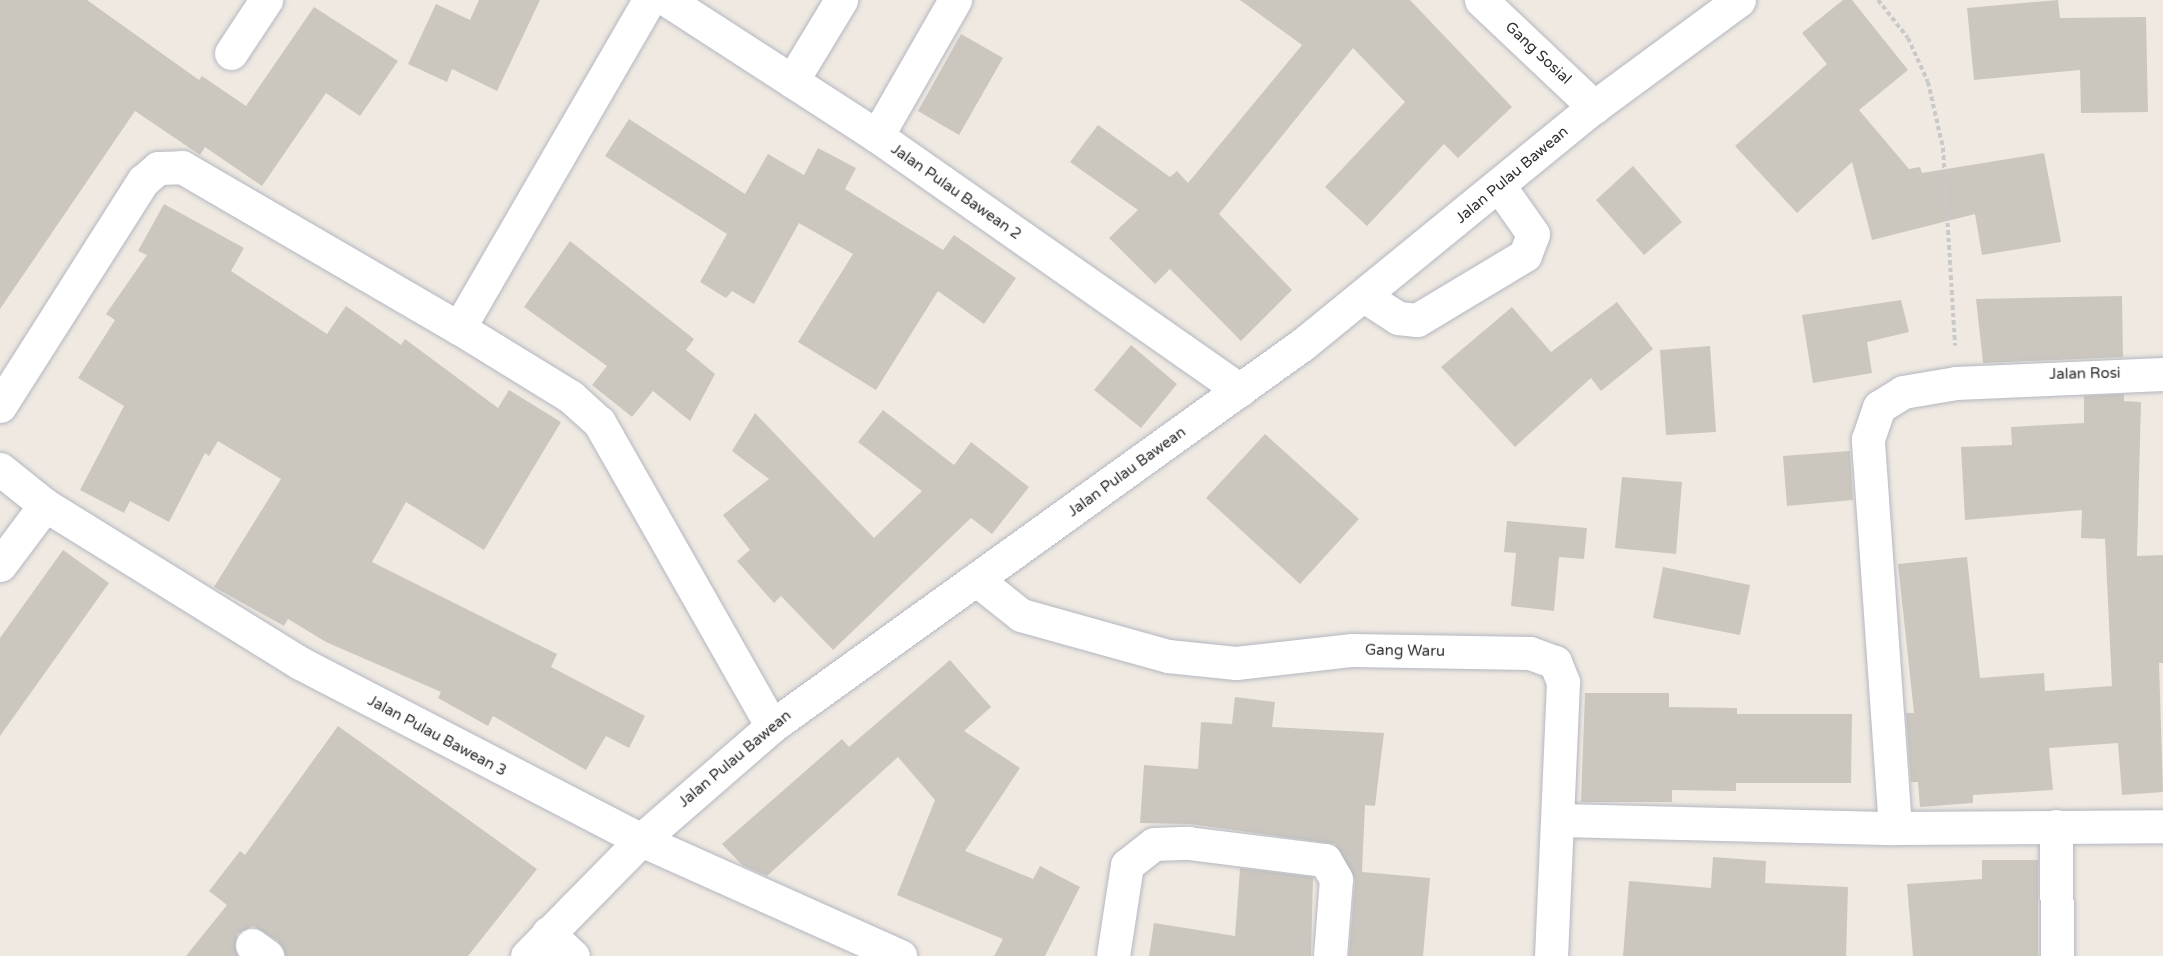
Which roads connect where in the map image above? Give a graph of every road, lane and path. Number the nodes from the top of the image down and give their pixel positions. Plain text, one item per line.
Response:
1 (266, 0) edge
2 (649, 0) edge
3 (667, 0) edge
4 (841, 0) edge
5 (955, 0) edge
6 (1481, 0) edge
7 (1739, 0) edge
8 (1878, 0) edge
9 (231, 53) dead end
10 (792, 81) junction
11 (1594, 106) junction
12 (877, 136) junction
13 (1500, 187) junction
14 (1364, 296) junction
15 (459, 328) junction
16 (2163, 374) edge
17 (1956, 383) junction
18 (1240, 390) junction
19 (0, 406) edge
20 (0, 469) edge
21 (45, 505) junction
22 (0, 566) edge
23 (977, 580) junction
24 (772, 726) junction
25 (1560, 820) junction
26 (2056, 826) junction
27 (2163, 826) edge
28 (1895, 828) junction
29 (640, 840) junction
30 (538, 945) edge
31 (573, 956) edge
32 (900, 956) edge
33 (1113, 956) edge
34 (1330, 956) edge
35 (1551, 956) edge
36 (2057, 956) edge

1 - 9 street
2 - 15 street
3 - 10 street, Jalan Pulau Bawean 2
4 - 10 street
5 - 12 street
6 - 11 street, Gang Sosial
7 - 11 street, Jalan Pulau Bawean
8 - 17 path
10 - 12 street, Jalan Pulau Bawean 2
11 - 13 street, Jalan Pulau Bawean
12 - 18 street, Jalan Pulau Bawean 2
13 - 14 street, Jalan Pulau Bawean
13 - 14 street
14 - 18 street, Jalan Pulau Bawean
15 - 19 street
15 - 24 street
16 - 17 street, Jalan Rosi
17 - 28 street, Jalan Rosi
18 - 23 street, Jalan Pulau Bawean
20 - 21 street, Jalan Pulau Bawean 3
21 - 22 street
21 - 29 street, Jalan Pulau Bawean 3
23 - 24 street, Jalan Pulau Bawean
23 - 25 street, Gang Waru
24 - 29 street, Jalan Pulau Bawean
25 - 28 street
25 - 35 street, Gang Waru
26 - 27 street
26 - 28 street
26 - 36 street
29 - 30 street, Jalan Pulau Bawean
29 - 32 street, Jalan Pulau Bawean 3
30 - 31 street
33 - 34 street

